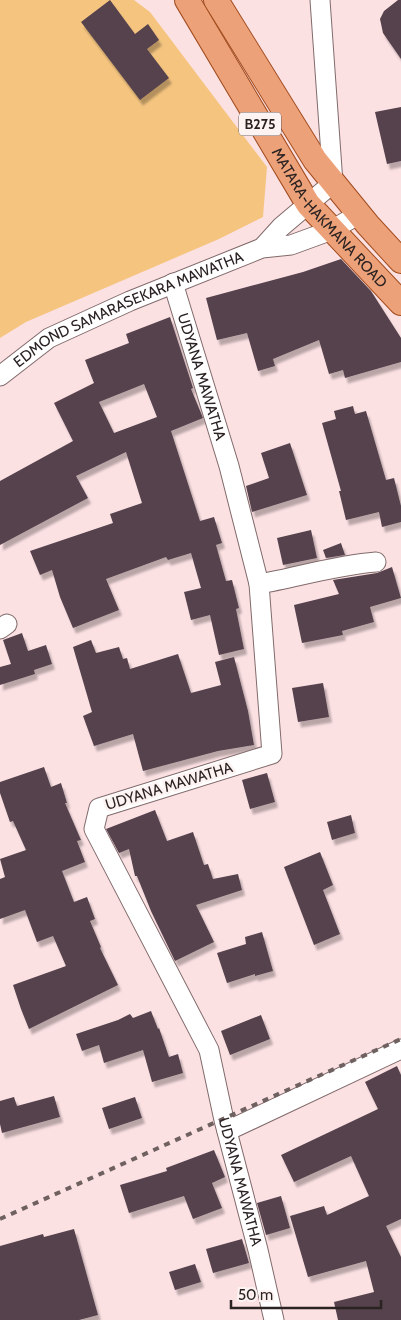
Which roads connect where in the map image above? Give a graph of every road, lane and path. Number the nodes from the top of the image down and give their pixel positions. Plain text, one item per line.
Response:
1 (187, 0) edge
2 (216, 0) edge
3 (320, 0) edge
4 (333, 183) junction
5 (308, 204) junction
6 (359, 214) junction
7 (332, 230) junction
8 (262, 248) junction
9 (401, 261) edge
10 (173, 283) junction
11 (401, 303) edge
12 (0, 376) edge
13 (376, 562) dead end
14 (259, 584) junction
15 (401, 1049) edge
16 (226, 1131) junction
17 (274, 1320) edge

1 - 5 main road, MATARA-HAKMANA ROAD / B275
2 - 4 main road, MATARA-HAKMANA ROAD / B275
3 - 4 street
4 - 5 street, EDMOND SAMARASEKARA MAWATHA
4 - 6 main road, MATARA-HAKMANA ROAD / B275
5 - 7 main road, MATARA-HAKMANA ROAD / B275
5 - 8 street, EDMOND SAMARASEKARA MAWATHA
6 - 7 street, EDMOND SAMARASEKARA MAWATHA
6 - 9 main road, MATARA-HAKMANA ROAD / B275
7 - 8 street, EDMOND SAMARASEKARA MAWATHA
7 - 11 main road, MATARA-HAKMANA ROAD / B275
8 - 10 street, EDMOND SAMARASEKARA MAWATHA
10 - 12 street, EDMOND SAMARASEKARA MAWATHA
10 - 14 street, UDYANA MAWATHA
13 - 14 street
14 - 16 street, UDYANA MAWATHA
15 - 16 street
16 - 17 street, UDYANA MAWATHA

